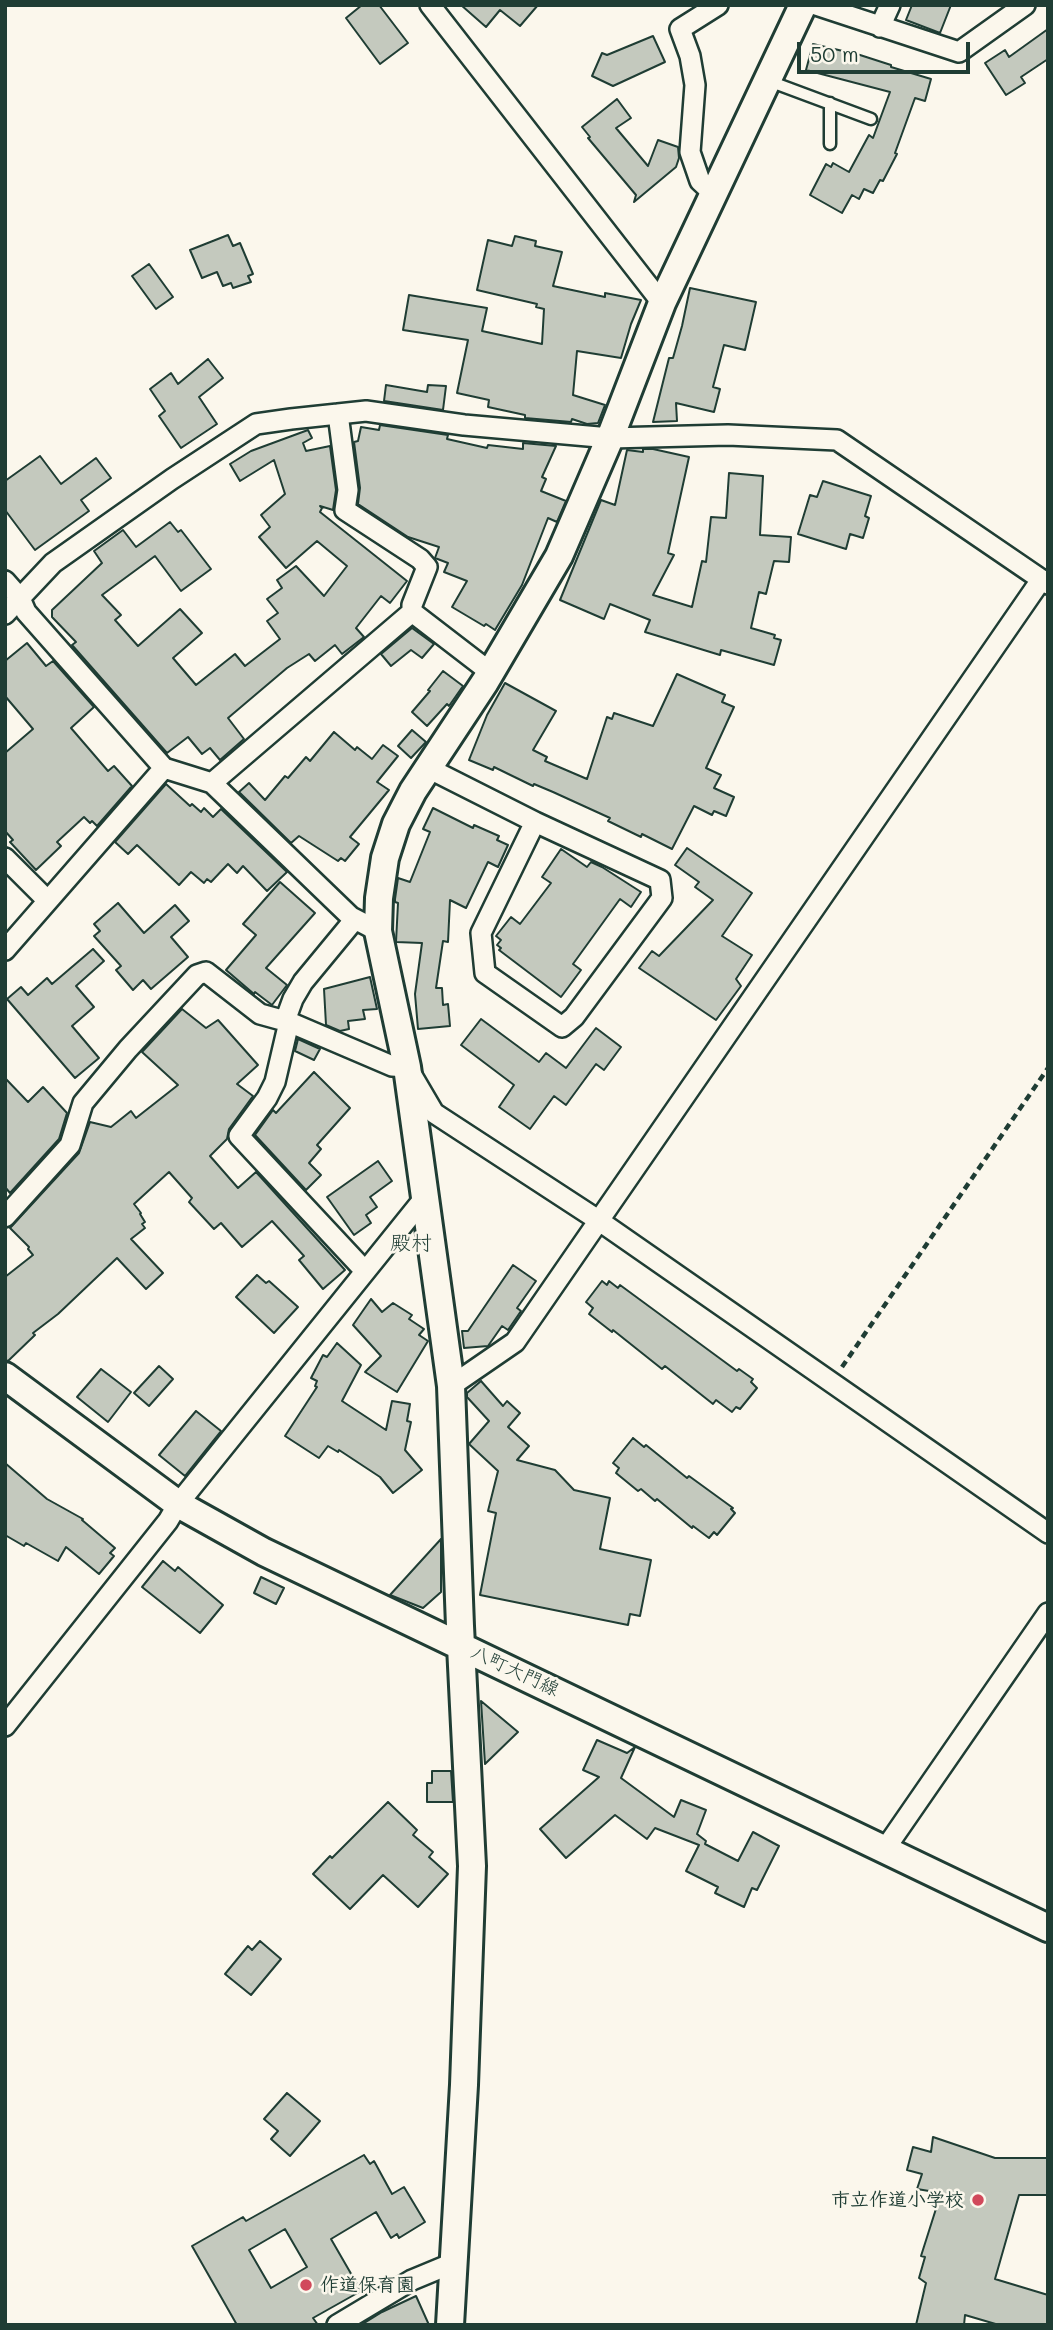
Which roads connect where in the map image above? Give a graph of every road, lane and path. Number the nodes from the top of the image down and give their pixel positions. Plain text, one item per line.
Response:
1 (430, 5) edge
2 (718, 5) edge
3 (803, 5) edge
4 (816, 5) edge
5 (890, 5) edge
6 (1025, 5) edge
7 (880, 27) junction
8 (768, 80) junction
9 (830, 103) junction
10 (871, 118) dead end
11 (830, 144) dead end
12 (714, 194) junction
13 (662, 303) junction
14 (338, 414) junction
15 (610, 438) junction
16 (5, 581) edge
17 (1045, 582) edge
18 (20, 598) junction
19 (412, 612) junction
20 (5, 614) edge
21 (491, 672) junction
22 (164, 768) junction
23 (428, 768) junction
24 (212, 783) junction
25 (535, 822) junction
26 (5, 858) edge
27 (47, 900) junction
28 (355, 919) junction
29 (378, 931) junction
30 (5, 950) edge
31 (287, 1022) junction
32 (407, 1067) junction
33 (1048, 1068) edge
34 (426, 1196) junction
35 (5, 1217) edge
36 (598, 1220) junction
37 (365, 1271) junction
38 (5, 1376) edge
39 (831, 1382) junction
40 (452, 1386) junction
41 (177, 1504) junction
42 (1048, 1533) edge
43 (1048, 1613) edge
44 (462, 1646) junction
45 (5, 1726) edge
46 (885, 1849) junction
47 (1048, 1928) edge
48 (453, 2263) junction
49 (337, 2325) edge
50 (450, 2325) edge

1 - 13 street
2 - 12 street
3 - 8 street
4 - 7 street
5 - 7 street
6 - 7 street
8 - 9 lane
8 - 12 street
9 - 10 lane
9 - 11 lane
12 - 13 street
13 - 15 street
14 - 15 street
14 - 18 street
14 - 19 street
15 - 17 street
15 - 21 street
16 - 18 street
17 - 36 street
18 - 20 street
18 - 22 street
19 - 21 street
19 - 24 street
21 - 23 street
22 - 24 street
22 - 27 street
23 - 25 street
23 - 29 street
24 - 28 street
25 - 25 street
26 - 27 street
27 - 30 street
28 - 29 street
28 - 31 street
29 - 32 street
31 - 32 street
31 - 35 street
31 - 37 street
32 - 34 street
32 - 36 street
33 - 39 path
34 - 37 street
34 - 40 street
36 - 39 street
36 - 40 street
37 - 41 street
38 - 41 street, 八町大門線
39 - 42 street
40 - 44 street
41 - 44 street, 八町大門線
41 - 45 street
43 - 46 street
44 - 46 street, 八町大門線
44 - 48 street
46 - 47 street, 八町大門線
48 - 49 street
48 - 50 street

